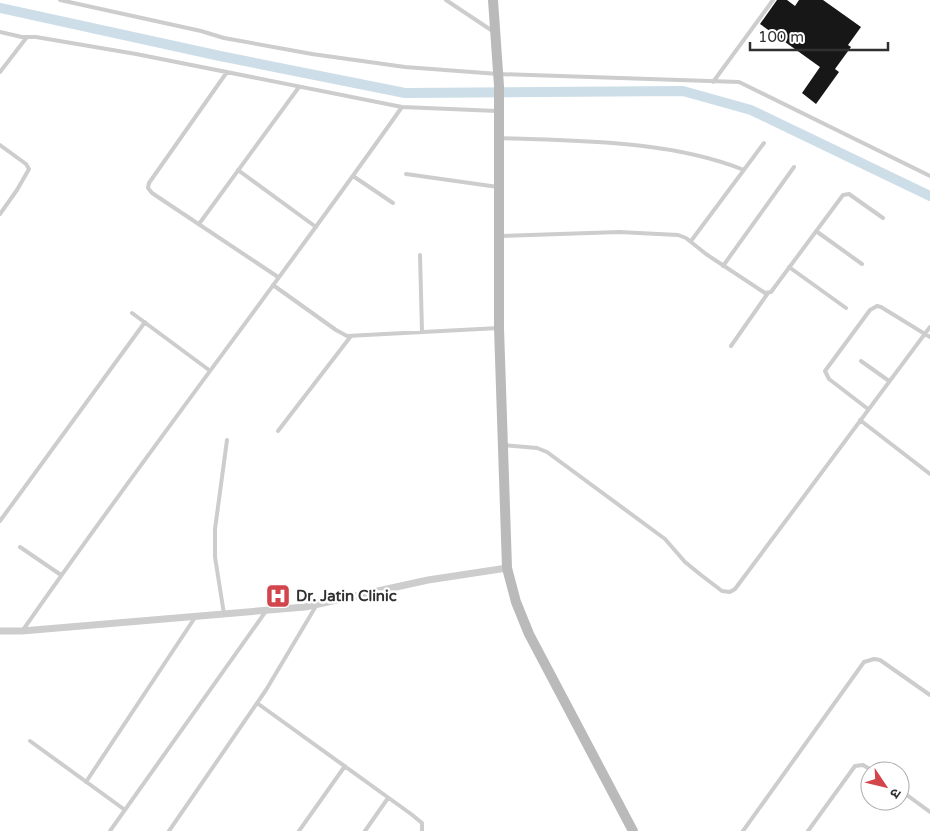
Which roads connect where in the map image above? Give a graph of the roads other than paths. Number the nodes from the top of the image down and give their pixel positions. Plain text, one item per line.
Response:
1 (60, 0) edge
2 (446, 0) edge
3 (493, 0) edge
4 (773, 0) edge
5 (0, 32) edge
6 (496, 33) junction
7 (27, 37) junction
8 (0, 72) edge
9 (227, 72) junction
10 (498, 74) junction
11 (713, 82) junction
12 (300, 87) junction
13 (402, 107) junction
14 (499, 108) junction
15 (500, 138) junction
16 (764, 143) dead end
17 (0, 145) edge
18 (794, 167) dead end
19 (238, 170) junction
20 (744, 170) junction
21 (406, 174) dead end
22 (353, 176) junction
23 (930, 176) edge
24 (499, 187) junction
25 (393, 203) dead end
26 (0, 214) edge
27 (883, 218) dead end
28 (199, 224) junction
29 (316, 227) junction
30 (816, 231) junction
31 (499, 236) junction
32 (690, 241) junction
33 (420, 255) dead end
34 (862, 264) dead end
35 (723, 266) junction
36 (789, 267) junction
37 (278, 277) junction
38 (273, 285) junction
39 (768, 293) junction
40 (846, 308) dead end
41 (132, 313) dead end
42 (144, 322) junction
43 (930, 327) edge
44 (499, 328) junction
45 (422, 332) junction
46 (925, 334) junction
47 (350, 336) junction
48 (930, 338) edge
49 (731, 346) dead end
50 (861, 361) dead end
51 (209, 370) junction
52 (889, 381) junction
53 (868, 408) junction
54 (860, 420) junction
55 (278, 431) dead end
56 (227, 440) dead end
57 (503, 444) junction
58 (930, 474) edge
59 (0, 521) edge
60 (20, 547) dead end
61 (507, 568) junction
62 (61, 575) junction
63 (317, 604) junction
64 (266, 611) junction
65 (224, 614) junction
66 (196, 616) junction
67 (22, 631) junction
68 (0, 632) edge
69 (930, 695) edge
70 (257, 703) junction
71 (30, 741) dead end
72 (860, 765) edge
73 (345, 766) junction
74 (86, 782) junction
75 (910, 797) edge
76 (388, 798) junction
77 (125, 810) junction
78 (930, 812) edge
79 (110, 831) edge
80 (169, 831) edge
81 (299, 831) edge
82 (365, 831) edge
83 (422, 831) edge
84 (633, 831) edge
85 (743, 831) edge
86 (808, 831) edge

1 - 10 lane
2 - 6 lane
3 - 6 street
4 - 11 lane
5 - 7 lane
6 - 10 street
7 - 8 lane
7 - 9 lane
9 - 12 lane
9 - 28 lane
10 - 11 lane
10 - 14 street
11 - 23 lane
12 - 13 lane
12 - 19 lane
13 - 14 lane
13 - 22 lane
14 - 15 street
15 - 20 lane
15 - 24 street
16 - 20 lane
17 - 26 lane
18 - 35 lane
19 - 28 lane
19 - 29 lane
20 - 32 lane
21 - 24 lane
22 - 25 lane
22 - 29 lane
24 - 31 street
27 - 30 lane
28 - 37 lane
29 - 37 lane
30 - 34 lane
30 - 36 lane
31 - 32 lane
31 - 44 street
32 - 35 lane
33 - 45 lane
35 - 39 lane
36 - 39 lane
36 - 40 lane
37 - 38 lane
38 - 47 lane
38 - 51 lane
39 - 49 lane
41 - 42 lane
42 - 51 lane
42 - 59 lane
43 - 46 lane
44 - 45 lane
44 - 57 street
45 - 47 lane
46 - 48 lane
46 - 52 lane
46 - 53 lane
47 - 55 lane
50 - 52 lane
51 - 62 lane
52 - 53 lane
53 - 54 lane
54 - 57 lane
54 - 58 lane
56 - 65 lane
57 - 61 street
60 - 62 lane
61 - 63 street
61 - 84 street
62 - 67 lane
63 - 64 street
63 - 70 lane
64 - 65 street
64 - 77 lane
65 - 66 street
66 - 67 street
66 - 74 lane
67 - 68 street
69 - 85 lane
70 - 73 lane
70 - 80 lane
71 - 74 lane
72 - 86 lane
73 - 76 lane
73 - 81 lane
74 - 77 lane
75 - 78 lane
76 - 82 lane
76 - 83 lane
77 - 79 lane

